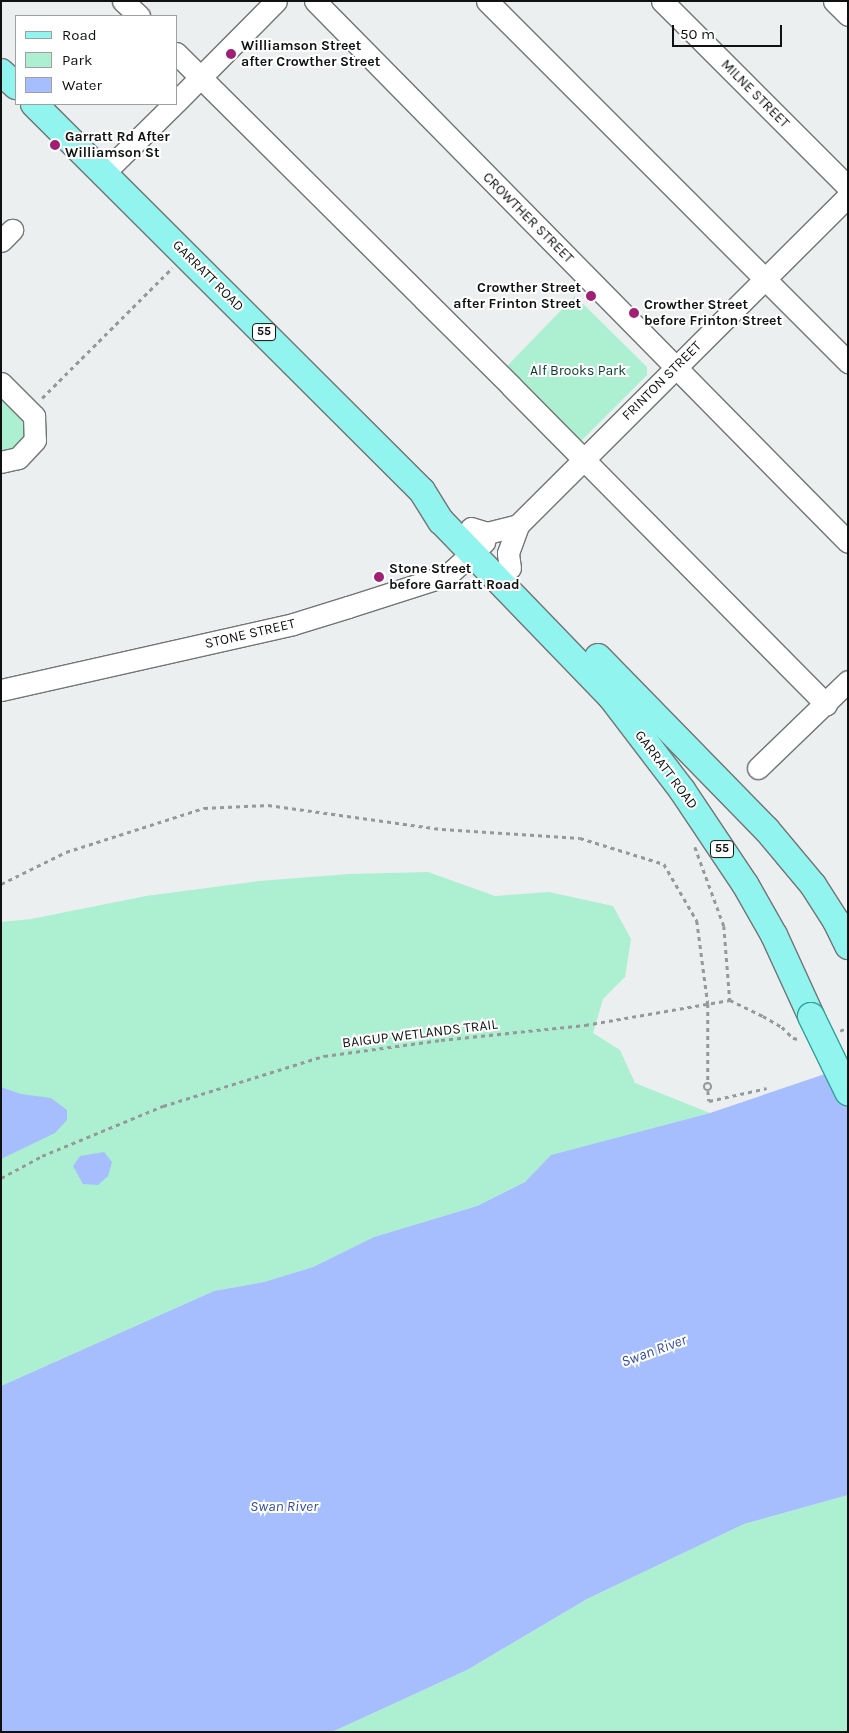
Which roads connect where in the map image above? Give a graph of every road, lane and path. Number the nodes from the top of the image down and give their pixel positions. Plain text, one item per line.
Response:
1 (123, 1) edge
2 (276, 1) edge
3 (314, 1) edge
4 (487, 1) edge
5 (662, 1) edge
6 (834, 1) edge
7 (138, 15) edge
8 (848, 15) edge
9 (178, 55) edge
10 (1, 72) edge
11 (201, 77) junction
12 (15, 85) edge
13 (178, 100) edge
14 (35, 105) edge
15 (173, 105) edge
16 (105, 172) junction
17 (848, 187) edge
18 (848, 196) edge
19 (174, 267) dead end
20 (764, 279) junction
21 (848, 362) edge
22 (675, 368) junction
23 (1, 383) edge
24 (29, 411) junction
25 (583, 460) junction
26 (1, 462) edge
27 (518, 525) junction
28 (476, 541) junction
29 (848, 542) edge
30 (510, 568) junction
31 (848, 680) edge
32 (1, 690) edge
33 (826, 704) junction
34 (758, 768) dead end
35 (693, 842) dead end
36 (1, 884) edge
37 (848, 946) edge
38 (730, 1000) junction
39 (708, 1004) junction
40 (848, 1027) edge
41 (809, 1028) junction
42 (833, 1034) dead end
43 (766, 1088) dead end
44 (848, 1092) edge
45 (1, 1178) edge

1 - 7 street
2 - 11 street
3 - 22 street, CROWTHER STREET
4 - 20 street
5 - 17 street, MILNE STREET
6 - 8 street
9 - 11 street
10 - 12 main road
11 - 13 street
11 - 25 street
14 - 16 main road, GARRATT ROAD / 55
15 - 16 street
16 - 28 main road, GARRATT ROAD / 55
18 - 20 street, FRINTON STREET
19 - 24 path
20 - 21 street
20 - 22 street, FRINTON STREET
22 - 25 street, FRINTON STREET
22 - 29 street, CROWTHER STREET
23 - 24 street
24 - 26 street
25 - 27 street, FRINTON STREET
25 - 33 street
27 - 28 street
27 - 30 street, FRINTON STREET
28 - 30 main road, GARRATT ROAD / 55
28 - 32 street, STONE STREET
28 - 41 main road, GARRATT ROAD / 55
30 - 37 main road, GARRATT ROAD / 55
31 - 33 street
33 - 34 street
35 - 38 path
36 - 39 path
38 - 39 path, BAIGUP WETLANDS TRAIL
38 - 41 path
39 - 43 path
39 - 45 path, BAIGUP WETLANDS TRAIL
40 - 42 path
41 - 44 main road, GARRATT ROAD / 55, bridge

